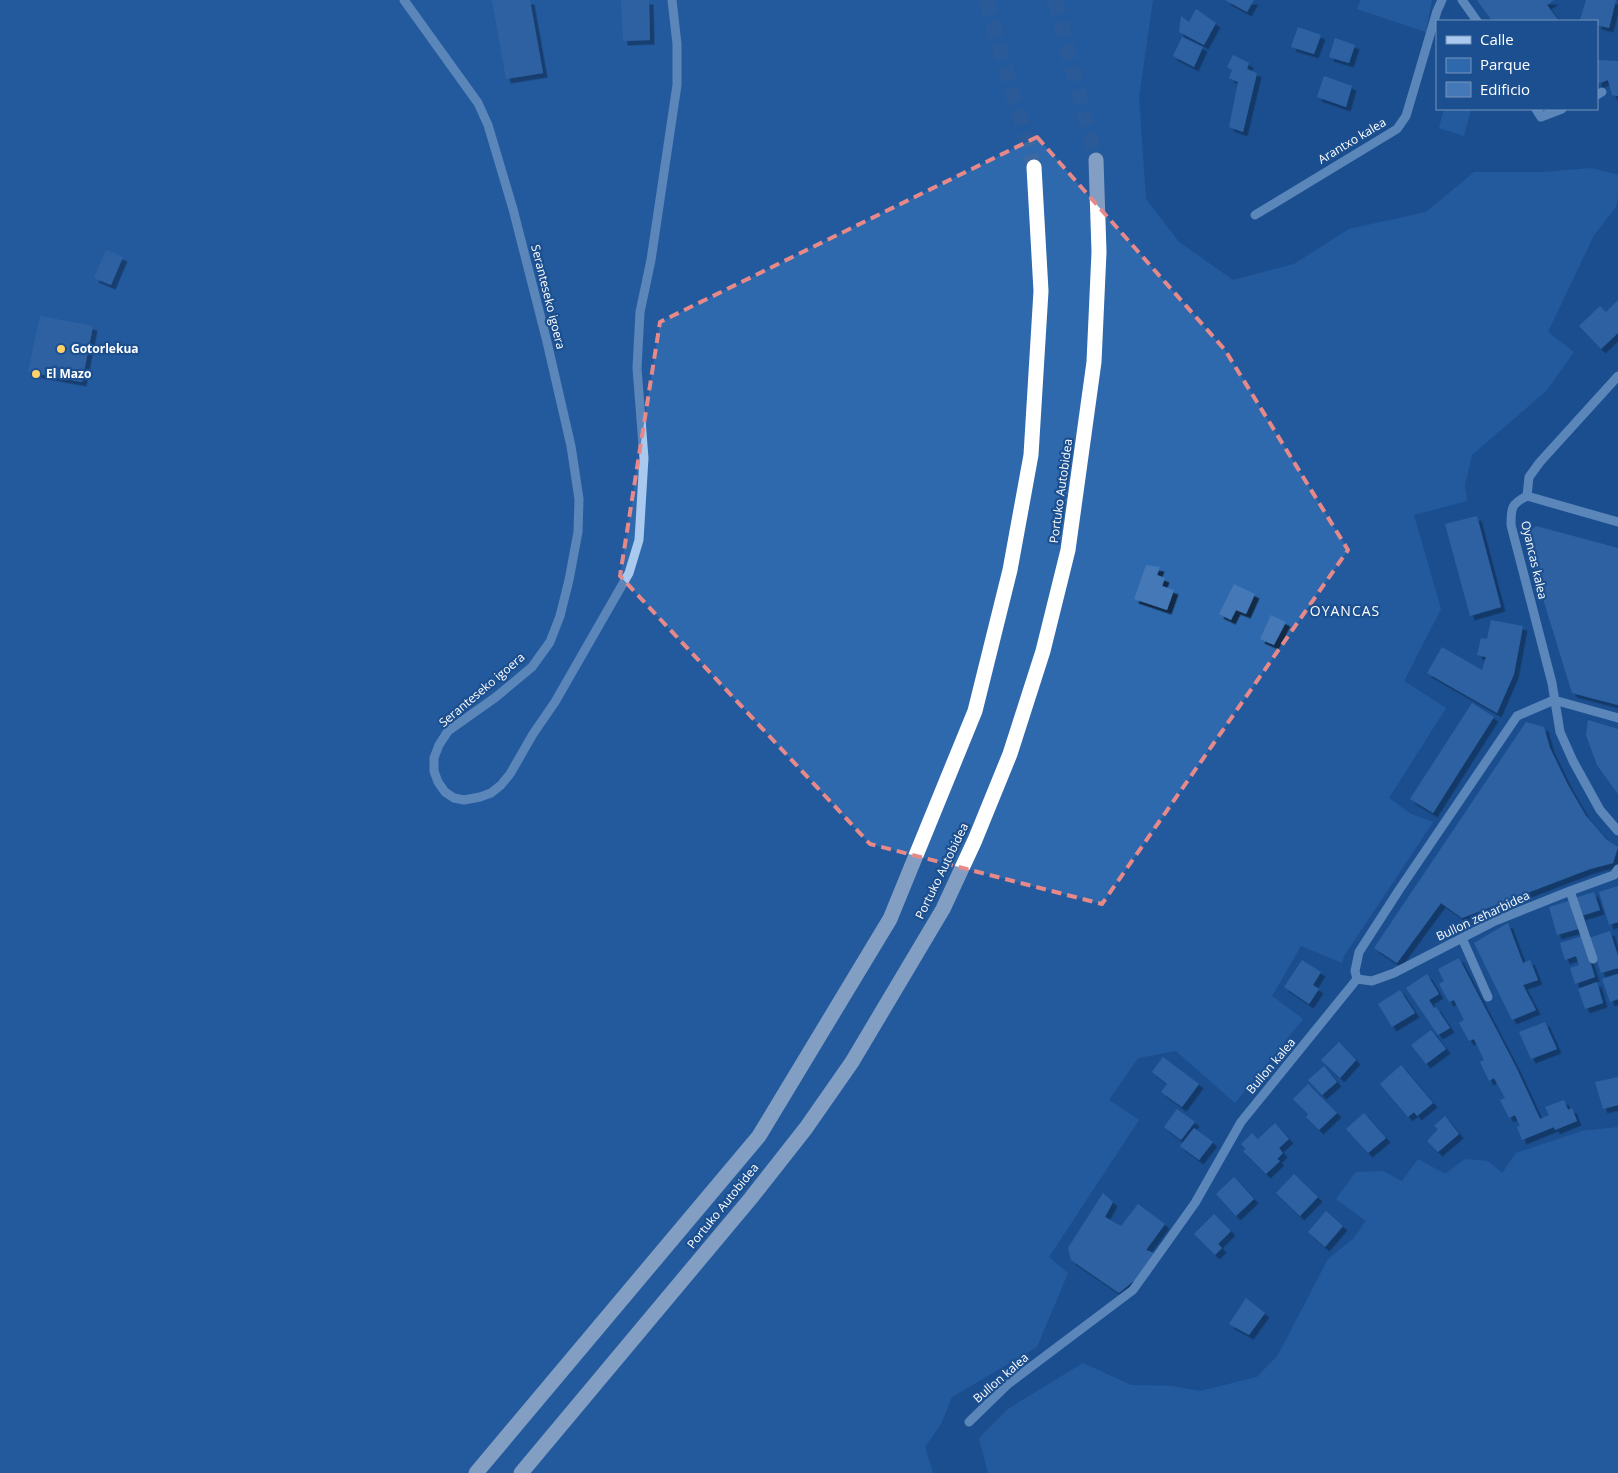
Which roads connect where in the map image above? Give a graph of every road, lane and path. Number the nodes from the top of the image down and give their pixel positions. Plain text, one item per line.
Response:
1 (404, 0) edge
2 (672, 0) edge
3 (1442, 0) edge
4 (1462, 0) edge
5 (1476, 20) edge
6 (1537, 110) edge
7 (1559, 110) edge
8 (1096, 160) tunnel mouth
9 (1034, 167) tunnel mouth
10 (1255, 215) dead end
11 (1618, 376) edge
12 (1527, 496) junction
13 (1618, 522) edge
14 (1554, 700) junction
15 (1618, 718) edge
16 (1618, 831) edge
17 (1618, 870) edge
18 (1570, 891) junction
19 (1462, 938) junction
20 (1593, 959) dead end
21 (1357, 979) junction
22 (1488, 997) dead end
23 (968, 1422) dead end
24 (476, 1473) edge
25 (520, 1473) edge

1 - 2 street, Seranteseko igoera
3 - 10 street, Arantxo kalea
4 - 5 street
6 - 7 street
8 - 25 highway, Portuko Autobidea
9 - 24 highway, Portuko Autobidea
11 - 12 street
12 - 13 street
12 - 14 street, Oyancas kalea
14 - 15 street
14 - 16 street
14 - 21 street
17 - 18 street, Bullon zeharbidea
18 - 19 street, Bullon zeharbidea
18 - 20 street
19 - 21 street, Bullon zeharbidea
19 - 22 street
21 - 23 street, Bullon kalea

